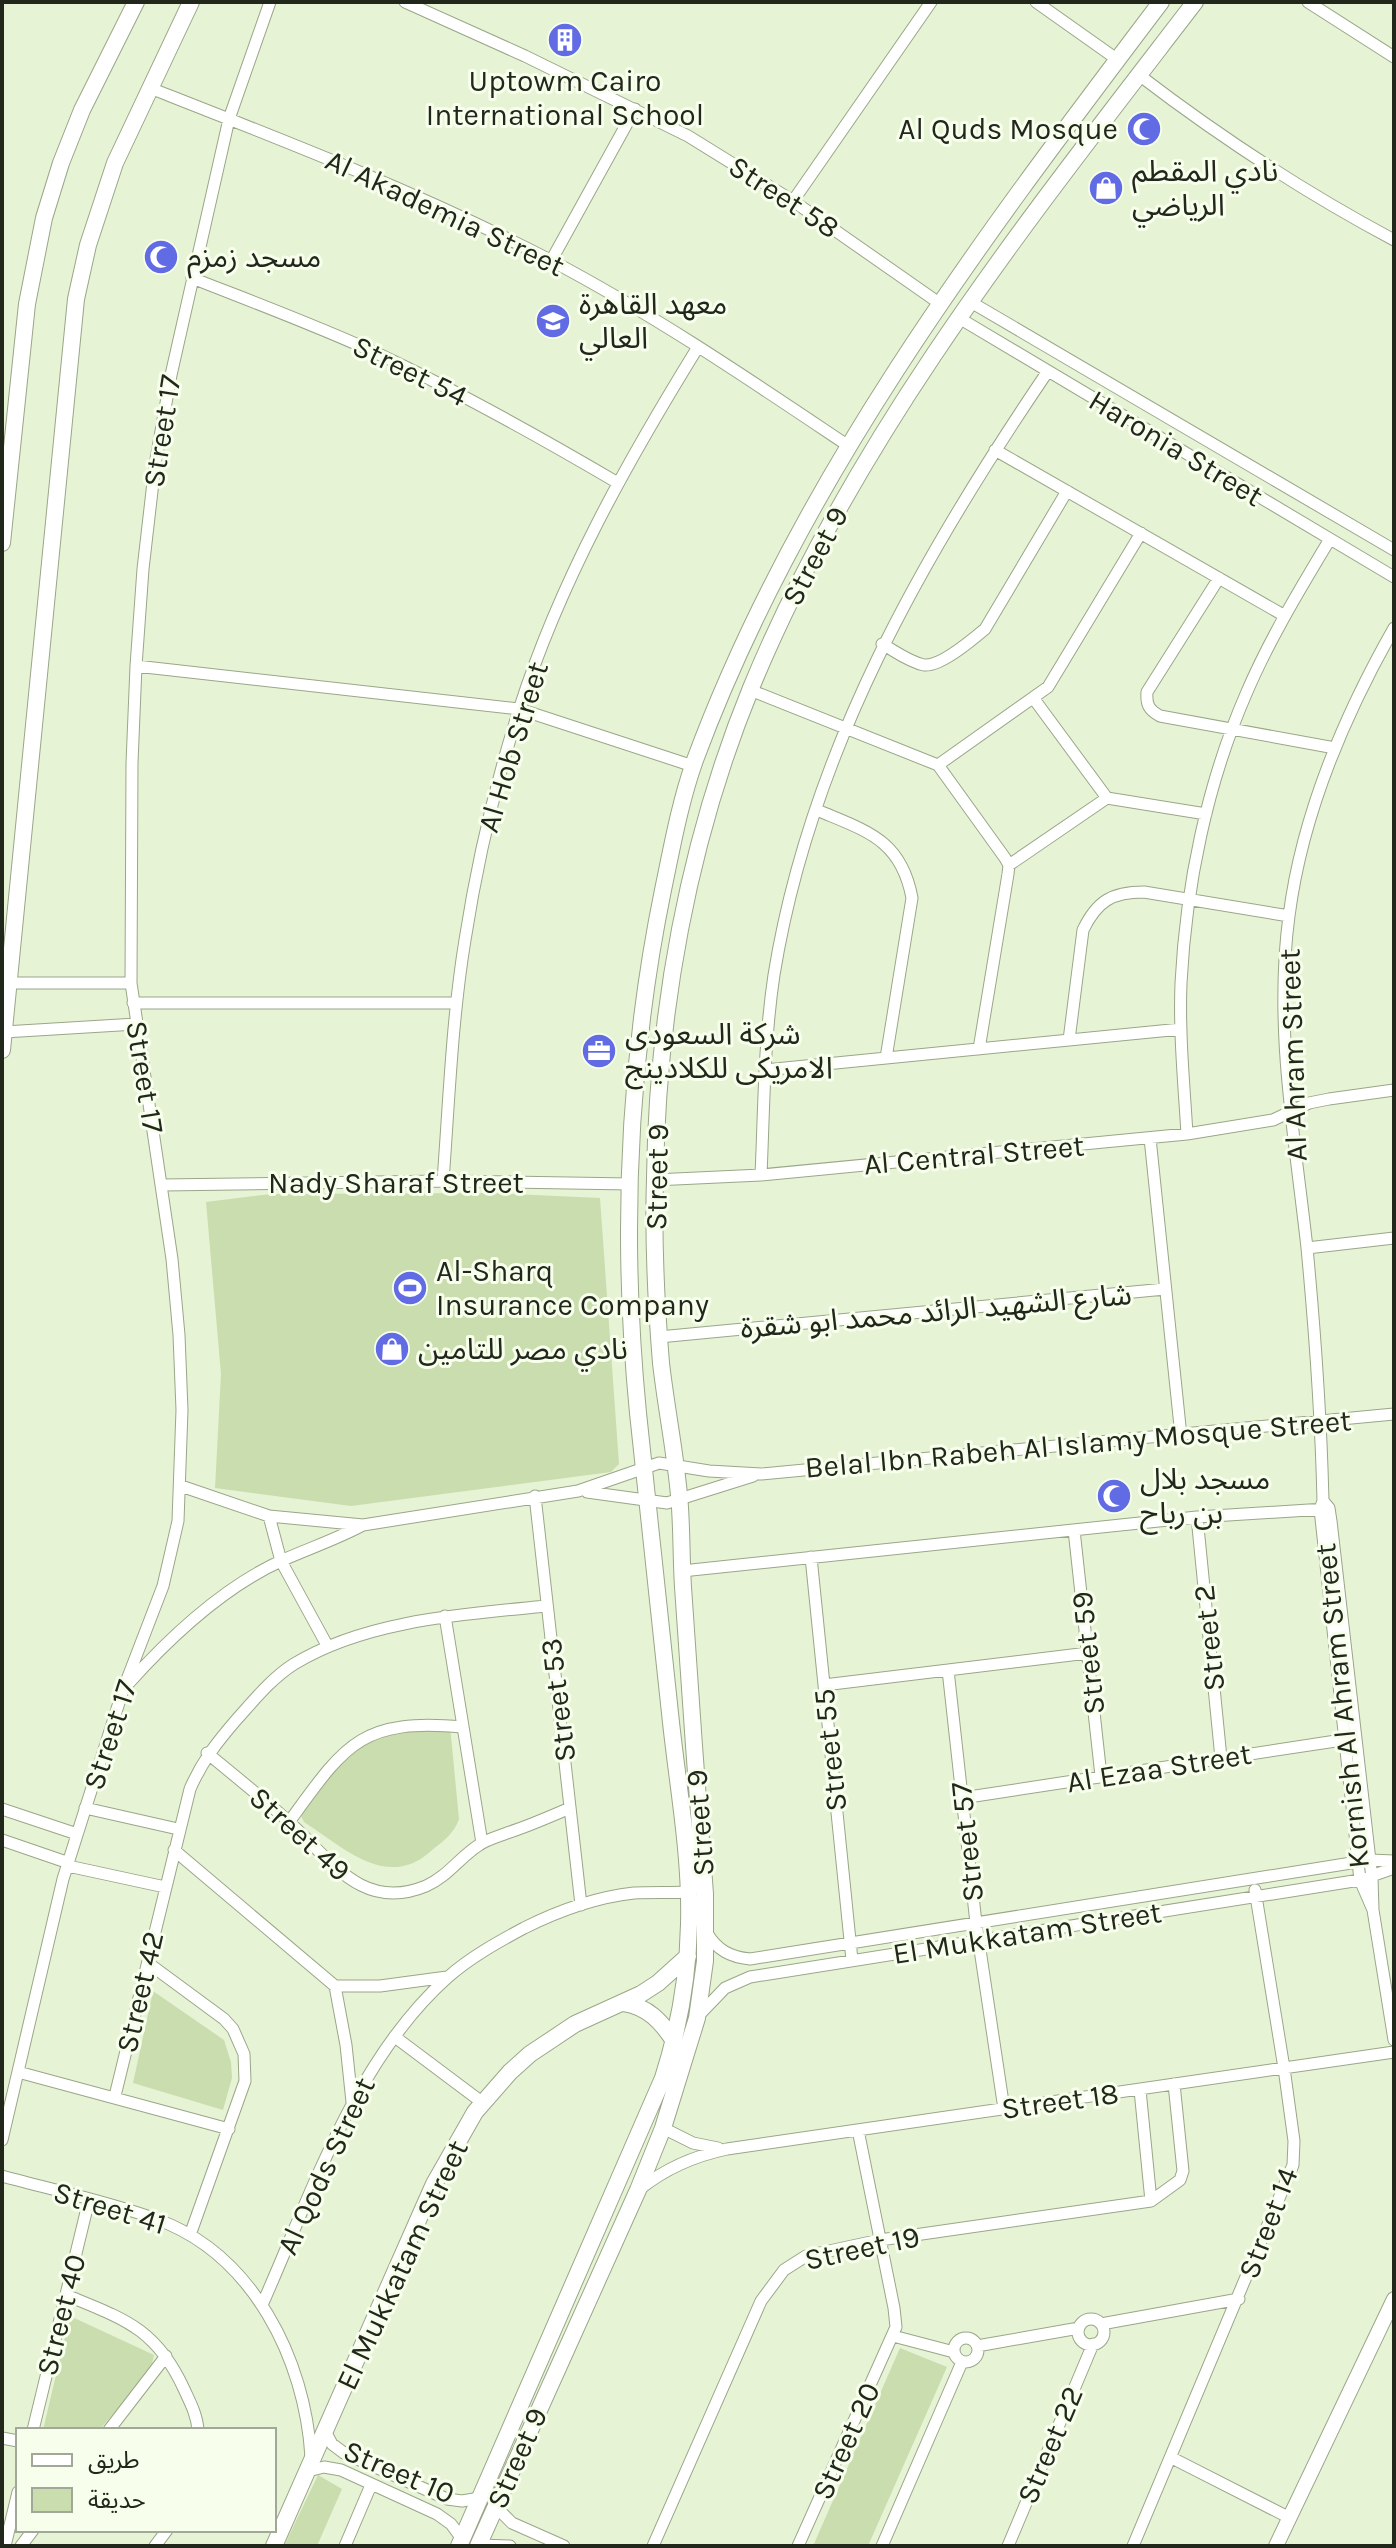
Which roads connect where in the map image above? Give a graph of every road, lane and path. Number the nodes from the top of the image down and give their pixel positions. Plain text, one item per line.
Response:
1 (136, 2) edge
2 (191, 2) edge
3 (270, 2) edge
4 (405, 2) edge
5 (931, 2) edge
6 (1036, 2) edge
7 (1161, 2) edge
8 (1195, 2) edge
9 (1308, 2) edge
10 (1394, 57) edge
11 (1118, 60) junction
12 (1139, 75) junction
13 (150, 88) junction
14 (635, 109) junction
15 (229, 119) junction
16 (793, 201) junction
17 (1394, 240) edge
18 (551, 261) junction
19 (192, 278) junction
20 (969, 301) junction
21 (939, 303) junction
22 (959, 318) junction
23 (698, 347) junction
24 (1048, 371) junction
25 (847, 445) junction
26 (995, 450) junction
27 (618, 483) junction
28 (1067, 491) junction
29 (1141, 533) junction
30 (1330, 539) junction
31 (2, 543) edge
32 (1394, 550) edge
33 (1394, 577) edge
34 (1219, 578) junction
35 (1285, 616) junction
36 (1394, 628) edge
37 (882, 644) junction
38 (136, 666) junction
39 (750, 690) junction
40 (1034, 699) junction
41 (519, 709) junction
42 (844, 727) junction
43 (1232, 730) junction
44 (1335, 748) junction
45 (938, 765) junction
46 (693, 766) junction
47 (1107, 798) junction
48 (817, 810) junction
49 (1206, 814) junction
50 (1009, 865) junction
51 (1189, 901) junction
52 (1289, 916) junction
53 (9, 983) junction
54 (131, 983) junction
55 (133, 1003) junction
56 (456, 1003) junction
57 (136, 1024) junction
58 (1181, 1029) junction
59 (4, 1032) junction
60 (1069, 1040) junction
61 (979, 1049) junction
62 (2, 1050) edge
63 (886, 1058) junction
64 (765, 1070) junction
65 (1394, 1090) edge
66 (1290, 1112) junction
67 (1187, 1134) junction
68 (1150, 1138) junction
69 (761, 1175) junction
70 (654, 1180) junction
71 (443, 1181) junction
72 (630, 1184) junction
73 (162, 1185) junction
74 (1394, 1238) edge
75 (1307, 1248) junction
76 (1165, 1289) junction
77 (659, 1337) junction
78 (633, 1353) junction
79 (661, 1362) junction
80 (1394, 1414) edge
81 (1321, 1422) junction
82 (1181, 1436) junction
83 (675, 1465) junction
84 (644, 1467) junction
85 (761, 1474) junction
86 (181, 1486) junction
87 (578, 1491) junction
88 (535, 1496) junction
89 (679, 1498) junction
90 (647, 1501) junction
91 (1324, 1506) junction
92 (269, 1516) junction
93 (1197, 1517) junction
94 (363, 1525) junction
95 (1074, 1530) junction
96 (811, 1557) junction
97 (281, 1561) junction
98 (682, 1571) junction
99 (547, 1606) junction
100 (445, 1616) junction
101 (328, 1647) junction
102 (1088, 1653) junction
103 (948, 1670) junction
104 (824, 1685) junction
105 (123, 1690) junction
106 (462, 1727) junction
107 (1350, 1738) junction
108 (207, 1753) junction
109 (1221, 1758) junction
110 (1101, 1776) junction
111 (962, 1798) junction
112 (85, 1808) junction
113 (570, 1808) junction
114 (2, 1809) edge
115 (289, 1822) junction
116 (178, 1829) junction
117 (77, 1834) junction
118 (2, 1840) edge
119 (482, 1843) junction
120 (174, 1850) junction
121 (1364, 1861) junction
122 (1394, 1861) edge
123 (68, 1864) junction
124 (1394, 1868) edge
125 (1366, 1879) junction
126 (1253, 1880) junction
127 (165, 1887) junction
128 (689, 1892) junction
129 (1256, 1897) junction
130 (581, 1905) junction
131 (976, 1923) junction
132 (706, 1933) junction
133 (978, 1940) junction
134 (850, 1943) junction
135 (688, 1956) junction
136 (852, 1960) junction
137 (148, 1963) junction
138 (448, 1977) junction
139 (335, 1986) junction
140 (624, 2003) junction
141 (697, 2018) junction
142 (395, 2037) junction
143 (1394, 2040) edge
144 (674, 2041) junction
145 (1394, 2052) edge
146 (1284, 2068) junction
147 (18, 2072) junction
148 (1174, 2084) junction
149 (1140, 2090) junction
150 (115, 2096) junction
151 (352, 2102) junction
152 (483, 2103) junction
153 (1004, 2109) junction
154 (663, 2128) junction
155 (229, 2129) junction
156 (858, 2130) junction
157 (2, 2140) edge
158 (727, 2149) junction
159 (2, 2176) edge
160 (638, 2190) junction
161 (89, 2200) junction
162 (1151, 2201) junction
163 (190, 2235) junction
164 (880, 2240) junction
165 (66, 2295) junction
166 (1239, 2299) junction
167 (1394, 2299) edge
168 (262, 2305) junction
169 (1101, 2324) junction
170 (1079, 2328) junction
171 (893, 2336) junction
172 (1093, 2344) junction
173 (977, 2346) junction
174 (166, 2356) junction
175 (958, 2357) junction
176 (33, 2428) edge
177 (111, 2428) edge
178 (197, 2428) edge
179 (325, 2431) junction
180 (1172, 2458) junction
181 (310, 2466) junction
182 (371, 2485) junction
183 (480, 2498) junction
184 (16, 2500) edge
185 (495, 2506) junction
186 (1290, 2518) junction
187 (470, 2544) edge
188 (5, 2546) edge
189 (274, 2546) edge
190 (345, 2546) edge
191 (510, 2546) edge
192 (564, 2546) edge
193 (653, 2546) edge
194 (798, 2546) edge
195 (882, 2546) edge
196 (1008, 2546) edge
197 (1133, 2546) edge
198 (1276, 2546) edge

1 - 31 main road
2 - 13 main road
3 - 15 street, Street 17
4 - 14 street, Street 58
5 - 16 street
6 - 11 street
7 - 11 main road, Street 9
8 - 12 main road, Street 9
9 - 10 street
11 - 21 main road, Street 9
12 - 17 street
12 - 20 main road, Street 9
13 - 15 street, Al Akademia Street
13 - 53 main road
14 - 16 street, Street 58
14 - 18 street
15 - 18 street, Al Akademia Street
15 - 19 street, Street 17
16 - 21 street, Street 58
18 - 23 street, Al Akademia Street
19 - 27 street, Street 54
19 - 38 street, Street 17
20 - 22 main road, Street 9
20 - 32 street, Haronia Street
21 - 25 main road, Street 9
22 - 24 street, Haronia Street
22 - 39 main road, Street 9
23 - 25 street, Al Akademia Street
23 - 27 street, Al Hob Street
24 - 26 street
24 - 30 street, Haronia Street
25 - 46 main road, Street 9
26 - 28 street
26 - 37 street
27 - 41 street, Al Hob Street
28 - 29 street
28 - 37 street
29 - 34 street
29 - 40 street
30 - 33 street, Haronia Street
30 - 35 street
34 - 35 street
34 - 43 street
35 - 43 street
36 - 44 street, Al Ahram Street
37 - 42 street
38 - 41 street
38 - 54 street, Street 17
39 - 42 street
39 - 70 main road, Street 9
40 - 45 street
40 - 47 street
41 - 46 street
41 - 56 street, Al Hob Street
42 - 45 street
42 - 48 street
43 - 44 street
43 - 49 street
44 - 52 street, Al Ahram Street
45 - 50 street
46 - 72 main road, Street 9
47 - 49 street
47 - 50 street
48 - 63 street
48 - 64 street
49 - 51 street
50 - 61 street
51 - 52 street
51 - 58 street
51 - 60 street
52 - 66 street, Al Ahram Street
53 - 54 street
53 - 59 main road
54 - 55 street, Street 17
55 - 56 street
55 - 57 street, Street 17
56 - 71 street, Al Hob Street
57 - 59 street
57 - 73 street, Street 17
58 - 60 street
58 - 67 street
59 - 62 main road
60 - 61 street
61 - 63 street
63 - 64 street
64 - 69 street
65 - 66 street, Al Central Street
66 - 67 street, Al Central Street
66 - 75 street, Al Ahram Street
67 - 68 street, Al Central Street
68 - 69 street, Al Central Street
68 - 76 street
69 - 70 street, Al Central Street
70 - 77 main road, Street 9
71 - 72 street, Nady Sharaf Street
71 - 73 street, Nady Sharaf Street
72 - 78 main road, Street 9
73 - 86 street, Street 17
74 - 75 street
75 - 81 street, Al Ahram Street
76 - 77 street, شارع الشهيد الرائد محمد ابو شقرة
76 - 82 street
77 - 79 main road, Street 9
78 - 79 main road
78 - 84 main road, Street 9
79 - 83 main road, Street 9
80 - 81 street, Belal Ibn Rabeh Al Islamy Mosque Street
81 - 82 street, Belal Ibn Rabeh Al Islamy Mosque Street
81 - 91 street, Al Ahram Street
82 - 85 street, Belal Ibn Rabeh Al Islamy Mosque Street
83 - 84 street, Belal Ibn Rabeh Al Islamy Mosque Street
83 - 85 street, Belal Ibn Rabeh Al Islamy Mosque Street
83 - 89 main road, Street 9
84 - 87 street, Belal Ibn Rabeh Al Islamy Mosque Street
84 - 90 main road, Street 9
85 - 89 street, Belal Ibn Rabeh Al Islamy Mosque Street
86 - 92 street
86 - 105 street, Street 17
87 - 88 street
87 - 90 street, Belal Ibn Rabeh Al Islamy Mosque Street
88 - 94 street
88 - 99 street, Street 53
89 - 90 street, Belal Ibn Rabeh Al Islamy Mosque Street
89 - 98 main road, Street 9
90 - 128 main road, Street 9
91 - 93 street
91 - 107 street, Kornish Al Ahram Street
92 - 94 street
92 - 97 street
93 - 95 street
93 - 109 street, Street 2
94 - 97 street
95 - 96 street
95 - 102 street, Street 59
96 - 98 street
96 - 104 street, Street 55
97 - 101 street
97 - 105 street
98 - 132 main road, Street 9
99 - 100 street, Street 42
99 - 113 street, Street 53
100 - 101 street, Street 42
100 - 106 street
101 - 108 street, Street 42
102 - 103 street
102 - 110 street, Street 59
103 - 104 street
103 - 111 street, Street 57
104 - 134 street, Street 55
105 - 112 street, Street 17
106 - 115 street
106 - 119 street
107 - 109 street, Al Ezaa Street
107 - 121 street, Kornish Al Ahram Street
108 - 115 street, Street 49
108 - 116 street, Street 42
109 - 110 street, Al Ezaa Street
110 - 111 street, Al Ezaa Street
111 - 131 street, Street 57
112 - 116 street
112 - 117 street, Street 17
113 - 119 street, Street 49
113 - 130 street, Street 53
114 - 117 street
115 - 119 street, Street 49
116 - 120 street, Street 42
117 - 123 street, Street 17
118 - 123 street
120 - 127 street, Street 42
120 - 139 street
121 - 122 street
121 - 125 street, Kornish Al Ahram Street
121 - 126 street, El Mukkatam Street
123 - 127 street
123 - 147 street, Street 17
124 - 125 street
125 - 129 street, El Mukkatam Street
125 - 143 street, Kornish Al Ahram Street
126 - 129 street, Street 14
126 - 131 street, El Mukkatam Street
127 - 137 street, Street 42
128 - 130 street, Al Qods Street
128 - 135 main road, Street 9
129 - 133 street, El Mukkatam Street
129 - 146 street, Street 14
130 - 138 street, Al Qods Street
131 - 133 street, Street 57
131 - 134 street, El Mukkatam Street
132 - 134 street, El Mukkatam Street
132 - 141 main road, Street 9
133 - 136 street, El Mukkatam Street
133 - 153 street, Street 57
134 - 136 street, Street 55
135 - 140 main road, El Mukkatam Street
135 - 144 main road, Street 9
136 - 141 street, El Mukkatam Street
137 - 150 street, Street 42
137 - 155 street
138 - 139 street
138 - 142 street, Al Qods Street
139 - 151 street
140 - 144 main road
140 - 152 main road, El Mukkatam Street
141 - 154 main road, Street 9
142 - 151 street, Al Qods Street
142 - 152 street
144 - 183 main road, Street 9
145 - 146 street, Street 18
146 - 148 street, Street 18
146 - 166 street, Street 14
147 - 150 street
147 - 157 street, Street 17
148 - 149 street, Street 18
148 - 162 street
149 - 153 street, Street 18
149 - 162 street
150 - 155 street
151 - 168 street, Al Qods Street
152 - 179 main road, El Mukkatam Street
153 - 156 street, Street 18
154 - 158 street, Street 18
154 - 160 main road, Street 9
155 - 163 street
156 - 158 street, Street 18
156 - 164 street, Street 20
158 - 160 street, Street 18
159 - 161 street, Street 41
160 - 185 main road, Street 9
161 - 163 street, Street 41
161 - 165 street, Street 40
162 - 164 street, Street 19
163 - 168 street, Street 41
164 - 171 street, Street 20
164 - 193 street, Street 19
165 - 174 street
165 - 176 street, Street 40
166 - 169 street
166 - 180 street, Street 14
167 - 186 street
168 - 181 street, Street 41
169 - 170 street
169 - 172 street
170 - 172 street
170 - 173 street
171 - 175 street
171 - 194 street, Street 20
172 - 196 street, Street 22
173 - 175 street
173 - 175 street
174 - 177 street
174 - 178 street
175 - 195 street
179 - 181 main road, El Mukkatam Street
179 - 183 street, Street 10
180 - 186 street
180 - 197 street, Street 14
181 - 182 street, Street 10
181 - 189 main road, El Mukkatam Street
182 - 187 street, Street 10
182 - 190 street
183 - 187 main road, Street 9
184 - 188 street
185 - 187 main road, Street 9
185 - 192 street, Street 10
186 - 198 street
187 - 191 street

